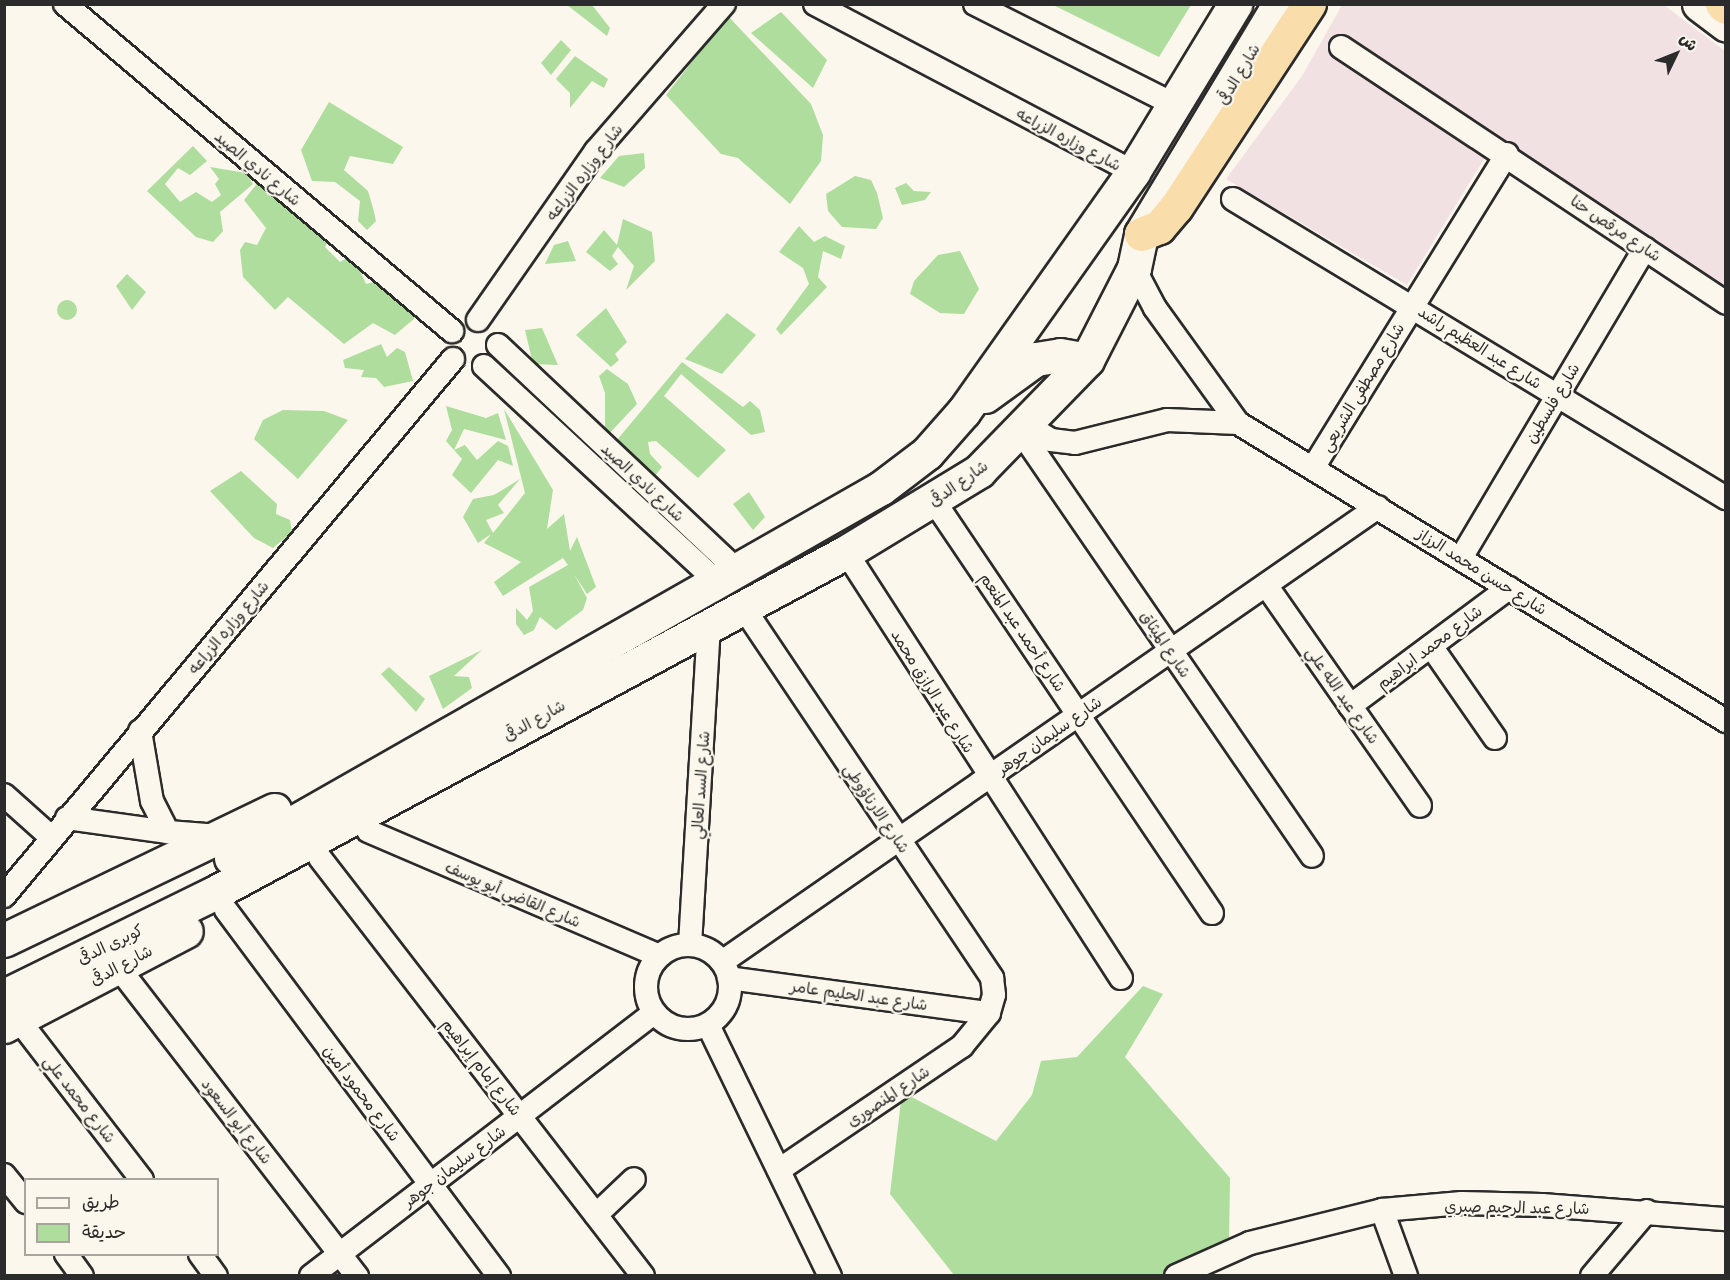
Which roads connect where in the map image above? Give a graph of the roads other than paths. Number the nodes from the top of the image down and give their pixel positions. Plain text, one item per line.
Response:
1 (65, 4) edge
2 (724, 4) edge
3 (815, 4) edge
4 (975, 4) edge
5 (1235, 4) edge
6 (1279, 4) edge
7 (1309, 4) edge
8 (1699, 4) edge
9 (1725, 24) edge
10 (1341, 46) dead end
11 (1177, 106) junction
12 (1507, 154) junction
13 (1133, 172) junction
14 (1233, 199) dead end
15 (1141, 234) junction
16 (1646, 248) junction
17 (1134, 268) junction
18 (1725, 303) edge
19 (1412, 305) junction
20 (478, 320) junction
21 (452, 332) junction
22 (498, 345) junction
23 (453, 359) junction
24 (1087, 360) junction
25 (484, 366) junction
26 (1556, 394) junction
27 (964, 411) junction
28 (1238, 423) junction
29 (1024, 428) junction
30 (606, 462) junction
31 (1313, 468) junction
32 (1725, 498) edge
33 (934, 501) junction
34 (1378, 507) junction
35 (846, 552) junction
36 (1461, 558) junction
37 (726, 574) junction
38 (1266, 585) junction
39 (1509, 588) junction
40 (743, 607) junction
41 (709, 626) junction
42 (1431, 646) junction
43 (1171, 651) junction
44 (1350, 706) junction
45 (1078, 715) junction
46 (1725, 721) edge
47 (140, 731) junction
48 (1495, 738) dead end
49 (409, 754) junction
50 (447, 768) junction
51 (987, 777) junction
52 (4, 795) edge
53 (1420, 806) dead end
54 (67, 818) junction
55 (368, 831) junction
56 (168, 832) junction
57 (223, 836) junction
58 (51, 837) junction
59 (899, 839) junction
60 (1312, 856) dead end
61 (320, 858) junction
62 (216, 892) junction
63 (4, 896) edge
64 (1212, 913) dead end
65 (4, 940) edge
66 (690, 945) junction
67 (659, 956) junction
68 (118, 967) junction
69 (725, 970) junction
70 (4, 973) edge
71 (1121, 978) dead end
72 (654, 1013) junction
73 (989, 1013) junction
74 (9, 1014) edge
75 (708, 1025) junction
76 (520, 1116) junction
77 (779, 1170) junction
78 (4, 1175) edge
79 (141, 1178) edge
80 (634, 1179) dead end
81 (430, 1184) junction
82 (24, 1200) edge
83 (1382, 1210) junction
84 (1647, 1211) junction
85 (596, 1215) junction
86 (1725, 1219) edge
87 (339, 1253) junction
88 (68, 1256) edge
89 (202, 1256) edge
90 (1602, 1273) edge
91 (82, 1275) edge
92 (216, 1275) edge
93 (311, 1275) edge
94 (357, 1275) edge
95 (499, 1275) edge
96 (643, 1275) edge
97 (830, 1275) edge
98 (1176, 1275) edge
99 (1406, 1275) edge

1 - 21 street, شارع نادي الصيد
2 - 20 street, شارع وزاره الزراعه
3 - 13 street, شارع وزاره الزراعه
4 - 11 street
5 - 11 main road, شارع الدقى
6 - 15 main road, شارع الدقى
7 - 15 highway
8 - 9 main road
10 - 12 street, شارع مرقص حنا
11 - 13 main road, شارع الدقى
12 - 16 street, شارع مرقص حنا
12 - 19 street, شارع مصطفى الشريعى
13 - 27 main road, شارع الدقى
14 - 19 street, شارع عبد العظيم راشد
15 - 17 main road, شارع الدقى
16 - 18 street, شارع مرقص حنا
16 - 26 street, شارع فلسطين
17 - 24 main road, شارع الدقى
17 - 28 street, شارع حسن محمد الرزاز
19 - 26 street, شارع عبد العظيم راشد
19 - 31 street, شارع مصطفى الشريعى
20 - 21 street
20 - 22 street
21 - 23 street
22 - 25 street
22 - 30 street, شارع نادي الصيد
23 - 25 street
23 - 47 street, شارع وزاره الزراعه
24 - 27 main road
24 - 29 main road, شارع الدقى
25 - 30 street, شارع نادي الصيد
26 - 32 street, شارع عبد العظيم راشد
26 - 36 street, شارع فلسطين
27 - 37 main road, شارع الدقى
28 - 29 street, شارع حسن محمد الرزاز
28 - 31 street, شارع حسن محمد الرزاز
29 - 33 main road, شارع الدقى
29 - 43 street, شارع الميثاق
30 - 37 street, شارع نادي الصيد
31 - 34 street, شارع حسن محمد الرزاز
33 - 35 main road, شارع الدقى
33 - 45 street, شارع أحمد عبد المنعم
34 - 36 street, شارع حسن محمد الرزاز
34 - 38 street, شارع سليمان جوهر
35 - 40 main road, شارع الدقى
35 - 51 street, شارع عبد الرازق محمد
36 - 39 street, شارع حسن محمد الرزاز
37 - 49 main road, شارع الدقى
38 - 43 street, شارع سليمان جوهر
38 - 44 street, شارع عبد الله علي
39 - 42 street, شارع محمد ابراهيم
39 - 46 street, شارع حسن محمد الرزاز
40 - 41 main road, شارع الدقى
40 - 59 street, شارع الارناؤوطي
41 - 50 main road, شارع الدقى
41 - 66 street, شارع السد العالي
42 - 44 street, شارع محمد ابراهيم
42 - 48 street
43 - 45 street, شارع سليمان جوهر
43 - 60 street, شارع الميثاق
44 - 53 street, شارع عبد الله علي
45 - 51 street, شارع سليمان جوهر
45 - 64 street, شارع أحمد عبد المنعم
47 - 54 street, شارع وزاره الزراعه
47 - 56 street
49 - 57 main road, شارع الدقى
49 - 62 main road, شارع الدقى
50 - 55 main road, شارع الدقى
50 - 62 main road, شارع الدقى
51 - 59 street, شارع سليمان جوهر
51 - 71 street, شارع عبد الرازق محمد
52 - 58 street
54 - 56 street
54 - 58 street, شارع وزاره الزراعه
55 - 61 main road, شارع الدقى
55 - 67 street, شارع القاضي أبو يوسف
56 - 57 street
57 - 65 main road, شارع الدقى
58 - 63 street, شارع وزاره الزراعه
59 - 69 street, شارع سليمان جوهر
59 - 73 street, شارع الارناؤوطي
61 - 62 main road, شارع الدقى
61 - 76 street, شارع إمام إبراهيم
62 - 68 main road, شارع الدقى
62 - 70 main road, كوبرى الدقى
62 - 74 main road, كوبرى الدقى
62 - 81 street, شارع محمود أمين
66 - 67 street
66 - 69 street
67 - 72 street
68 - 74 main road, شارع الدقى
68 - 87 street, شارع أبو السعود
69 - 73 street, شارع عبد الحليم عامر
69 - 75 street
72 - 75 street
72 - 76 street, شارع سليمان جوهر
73 - 77 street, شارع المنصورى
74 - 79 street, شارع محمد علي
75 - 77 street
76 - 81 street, شارع سليمان جوهر
76 - 85 street, شارع إمام إبراهيم
77 - 97 street
78 - 82 street
80 - 85 street
81 - 87 street, شارع سليمان جوهر
81 - 95 street, شارع محمود أمين
83 - 84 street, شارع عبد الرحيم صبري
83 - 98 street, شارع عبد الرحيم صبري
83 - 99 street
84 - 86 street, شارع عبد الرحيم صبري
84 - 90 street
85 - 96 street, شارع إمام إبراهيم
87 - 93 street, شارع سليمان جوهر
87 - 94 street, شارع أبو السعود
88 - 91 street
89 - 92 street

